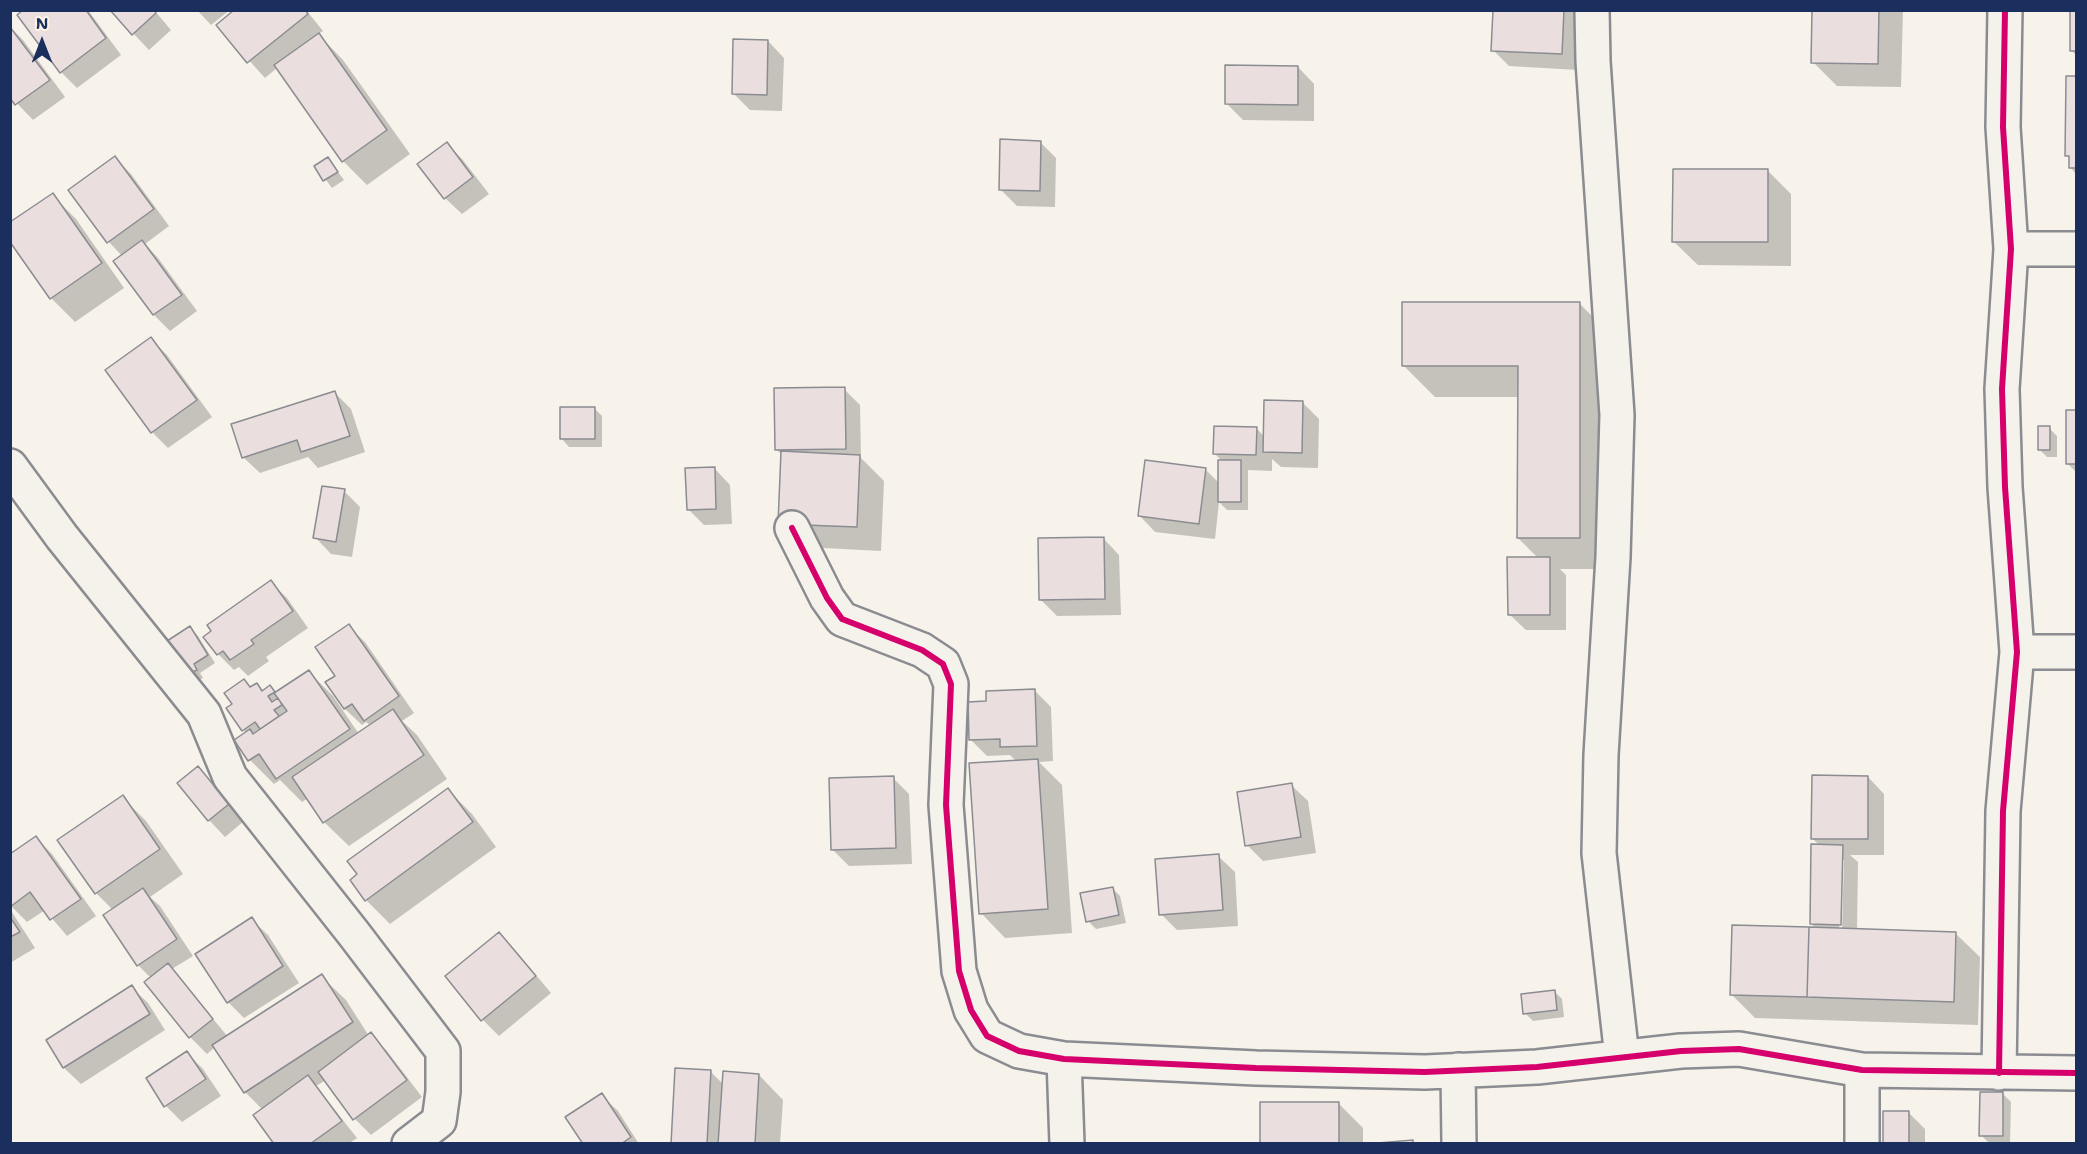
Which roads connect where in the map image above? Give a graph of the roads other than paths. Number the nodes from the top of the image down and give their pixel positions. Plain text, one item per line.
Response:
1 (1592, 10) edge
2 (2005, 10) edge
3 (2011, 249) junction
4 (2076, 249) edge
5 (10, 466) edge
6 (792, 528) dead end
7 (2018, 652) junction
8 (2076, 652) edge
9 (1622, 1057) junction
10 (1064, 1059) junction
11 (1458, 1070) junction
12 (1863, 1070) junction
13 (1999, 1073) junction
14 (2076, 1073) edge
15 (409, 1143) edge
16 (1067, 1143) edge
17 (1459, 1143) edge
18 (1863, 1143) edge

1 - 9 street
2 - 3 street
3 - 4 street
3 - 7 street
5 - 15 street
6 - 10 street
7 - 8 street
7 - 13 street
9 - 11 street
9 - 12 street
10 - 11 street
10 - 16 street
11 - 17 street
12 - 13 street
12 - 18 street
13 - 14 street

